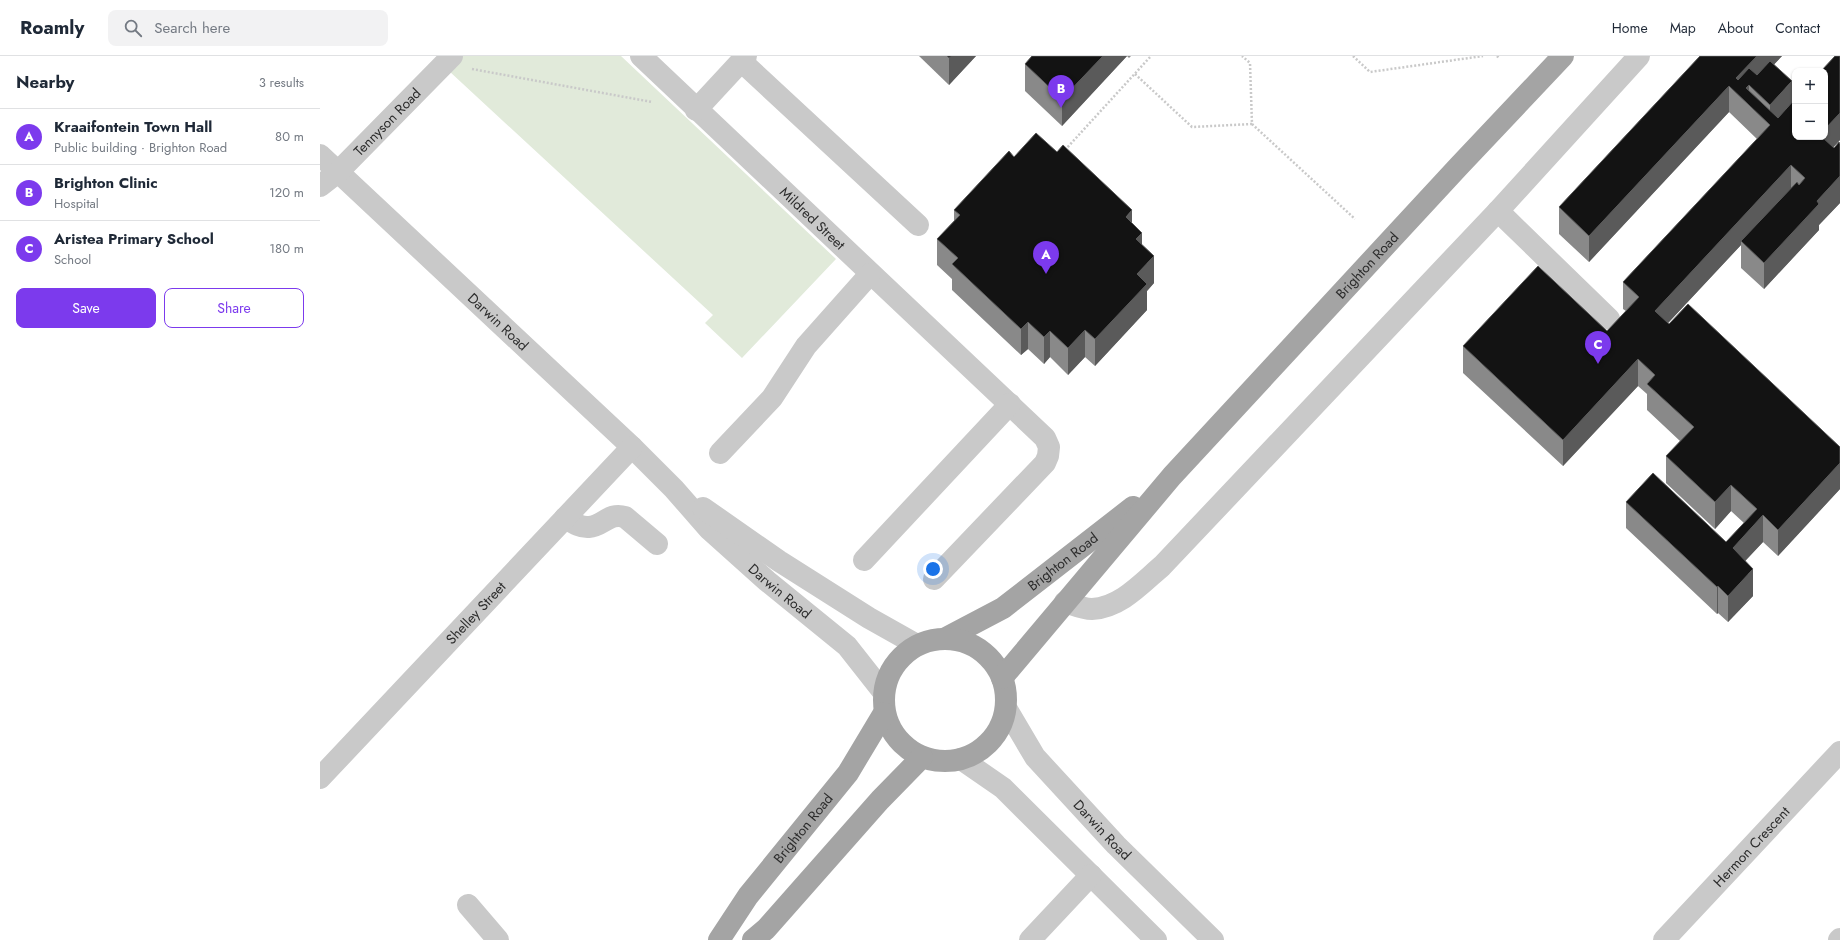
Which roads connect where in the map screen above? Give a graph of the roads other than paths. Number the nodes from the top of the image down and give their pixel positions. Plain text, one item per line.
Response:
1 (641, 56) edge
2 (1563, 56) edge
3 (1639, 56) edge
4 (450, 58) edge
5 (743, 58) edge
6 (696, 110) junction
7 (320, 156) edge
8 (338, 172) junction
9 (320, 186) edge
10 (1498, 211) junction
11 (918, 225) dead end
12 (870, 274) junction
13 (1609, 318) dead end
14 (1010, 404) junction
15 (632, 447) junction
16 (720, 453) dead end
17 (1172, 476) junction
18 (674, 489) junction
19 (565, 518) junction
20 (657, 544) dead end
21 (864, 560) dead end
22 (934, 579) dead end
23 (1065, 602) junction
24 (946, 638) junction
25 (917, 645) junction
26 (1002, 678) junction
27 (884, 703) junction
28 (1006, 708) junction
29 (1840, 752) edge
30 (922, 757) junction
31 (961, 759) junction
32 (320, 778) edge
33 (1091, 875) junction
34 (468, 905) dead end
35 (1675, 936) edge
36 (498, 940) edge
37 (719, 940) edge
38 (753, 940) edge
39 (1030, 940) edge
40 (1156, 940) edge
41 (1213, 940) edge

1 - 6 street, Mildred Street
2 - 17 main road, Brighton Road
3 - 10 street
4 - 8 street, Tennyson Road
5 - 6 street
5 - 11 street
6 - 12 street, Mildred Street
7 - 8 street, Darwin Road
8 - 9 street, Tennyson Road
8 - 15 street, Darwin Road
10 - 13 street
10 - 23 street
12 - 14 street, Mildred Street
12 - 16 street
14 - 21 street
14 - 22 street, Mildred Street
15 - 18 street, Darwin Road
15 - 19 street, Shelley Street
17 - 23 main road, Brighton Road
17 - 24 main road, Brighton Road
18 - 25 street, Darwin Road
18 - 27 street, Darwin Road
19 - 20 street
19 - 32 street, Shelley Street
23 - 26 main road, Brighton Road
24 - 25 main road
24 - 26 main road
25 - 27 main road
26 - 28 main road
27 - 30 main road
27 - 37 main road, Brighton Road
28 - 31 main road
28 - 41 street, Darwin Road
29 - 35 street, Hermon Crescent
30 - 31 main road
30 - 38 main road
31 - 33 street
33 - 39 street
33 - 40 street
34 - 36 street

